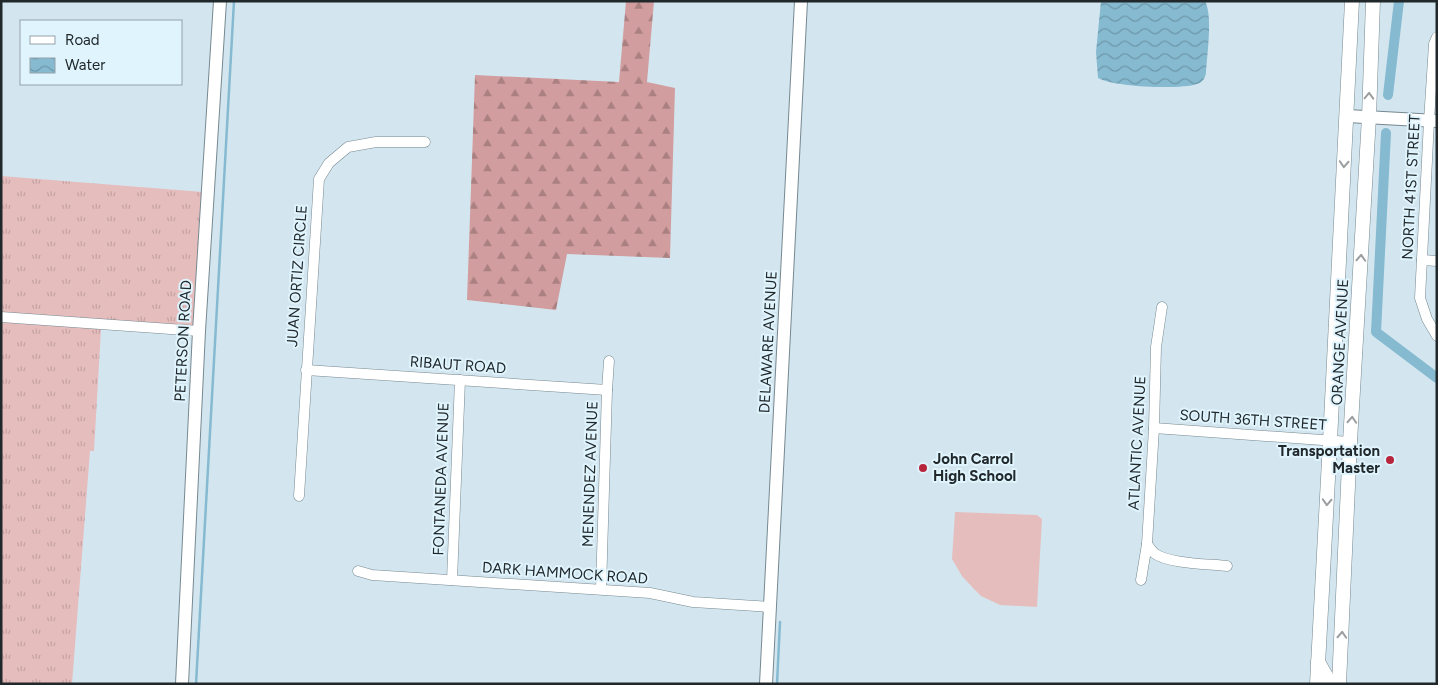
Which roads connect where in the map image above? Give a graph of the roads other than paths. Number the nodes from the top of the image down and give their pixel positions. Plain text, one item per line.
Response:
1 (220, 1) edge
2 (801, 1) edge
3 (1352, 1) edge
4 (1373, 1) edge
5 (1437, 37) edge
6 (1347, 116) junction
7 (1368, 117) junction
8 (1433, 121) edge
9 (425, 142) dead end
10 (1422, 260) junction
11 (1437, 261) edge
12 (1162, 306) dead end
13 (1, 317) edge
14 (199, 331) junction
15 (1437, 336) edge
16 (610, 361) dead end
17 (306, 370) junction
18 (460, 380) junction
19 (607, 390) junction
20 (1154, 428) junction
21 (1330, 441) junction
22 (1350, 442) junction
23 (298, 496) dead end
24 (1147, 544) junction
25 (1227, 566) dead end
26 (358, 570) dead end
27 (452, 580) junction
28 (1141, 580) dead end
29 (601, 589) junction
30 (770, 607) junction
31 (1318, 662) junction
32 (182, 684) edge
33 (766, 684) edge
34 (1316, 684) edge
35 (1328, 684) edge
36 (1339, 684) edge

1 - 14 street, PETERSON ROAD
2 - 30 street, DELAWARE AVENUE
3 - 6 main road, ORANGE AVENUE
7 -> 4 main road, ORANGE AVENUE
5 - 8 street, NORTH 41ST STREET
6 - 7 street
6 -> 21 main road, ORANGE AVENUE
7 - 8 street
22 -> 7 main road, ORANGE AVENUE
8 - 10 street, NORTH 41ST STREET
9 - 17 street, JUAN ORTIZ CIRCLE
10 - 11 street
10 - 15 street, NORTH 41ST STREET
12 - 20 street, ATLANTIC AVENUE
13 - 14 street
14 - 32 street, PETERSON ROAD
16 - 19 street, MENENDEZ AVENUE
17 - 18 street, RIBAUT ROAD
17 - 23 street, JUAN ORTIZ CIRCLE
18 - 19 street, RIBAUT ROAD
18 - 27 street, FONTANEDA AVENUE
19 - 29 street, MENENDEZ AVENUE
20 - 21 street, SOUTH 36TH STREET
20 - 24 street, ATLANTIC AVENUE
21 - 22 street, SOUTH 36TH STREET
21 -> 31 main road, ORANGE AVENUE
36 -> 22 main road, ORANGE AVENUE
24 - 25 street
24 - 28 street, ATLANTIC AVENUE
26 - 27 street, DARK HAMMOCK ROAD
27 - 29 street, DARK HAMMOCK ROAD
29 - 30 street, DARK HAMMOCK ROAD
30 - 33 street, DELAWARE AVENUE
31 - 34 main road, ORANGE AVENUE
31 - 35 main road

